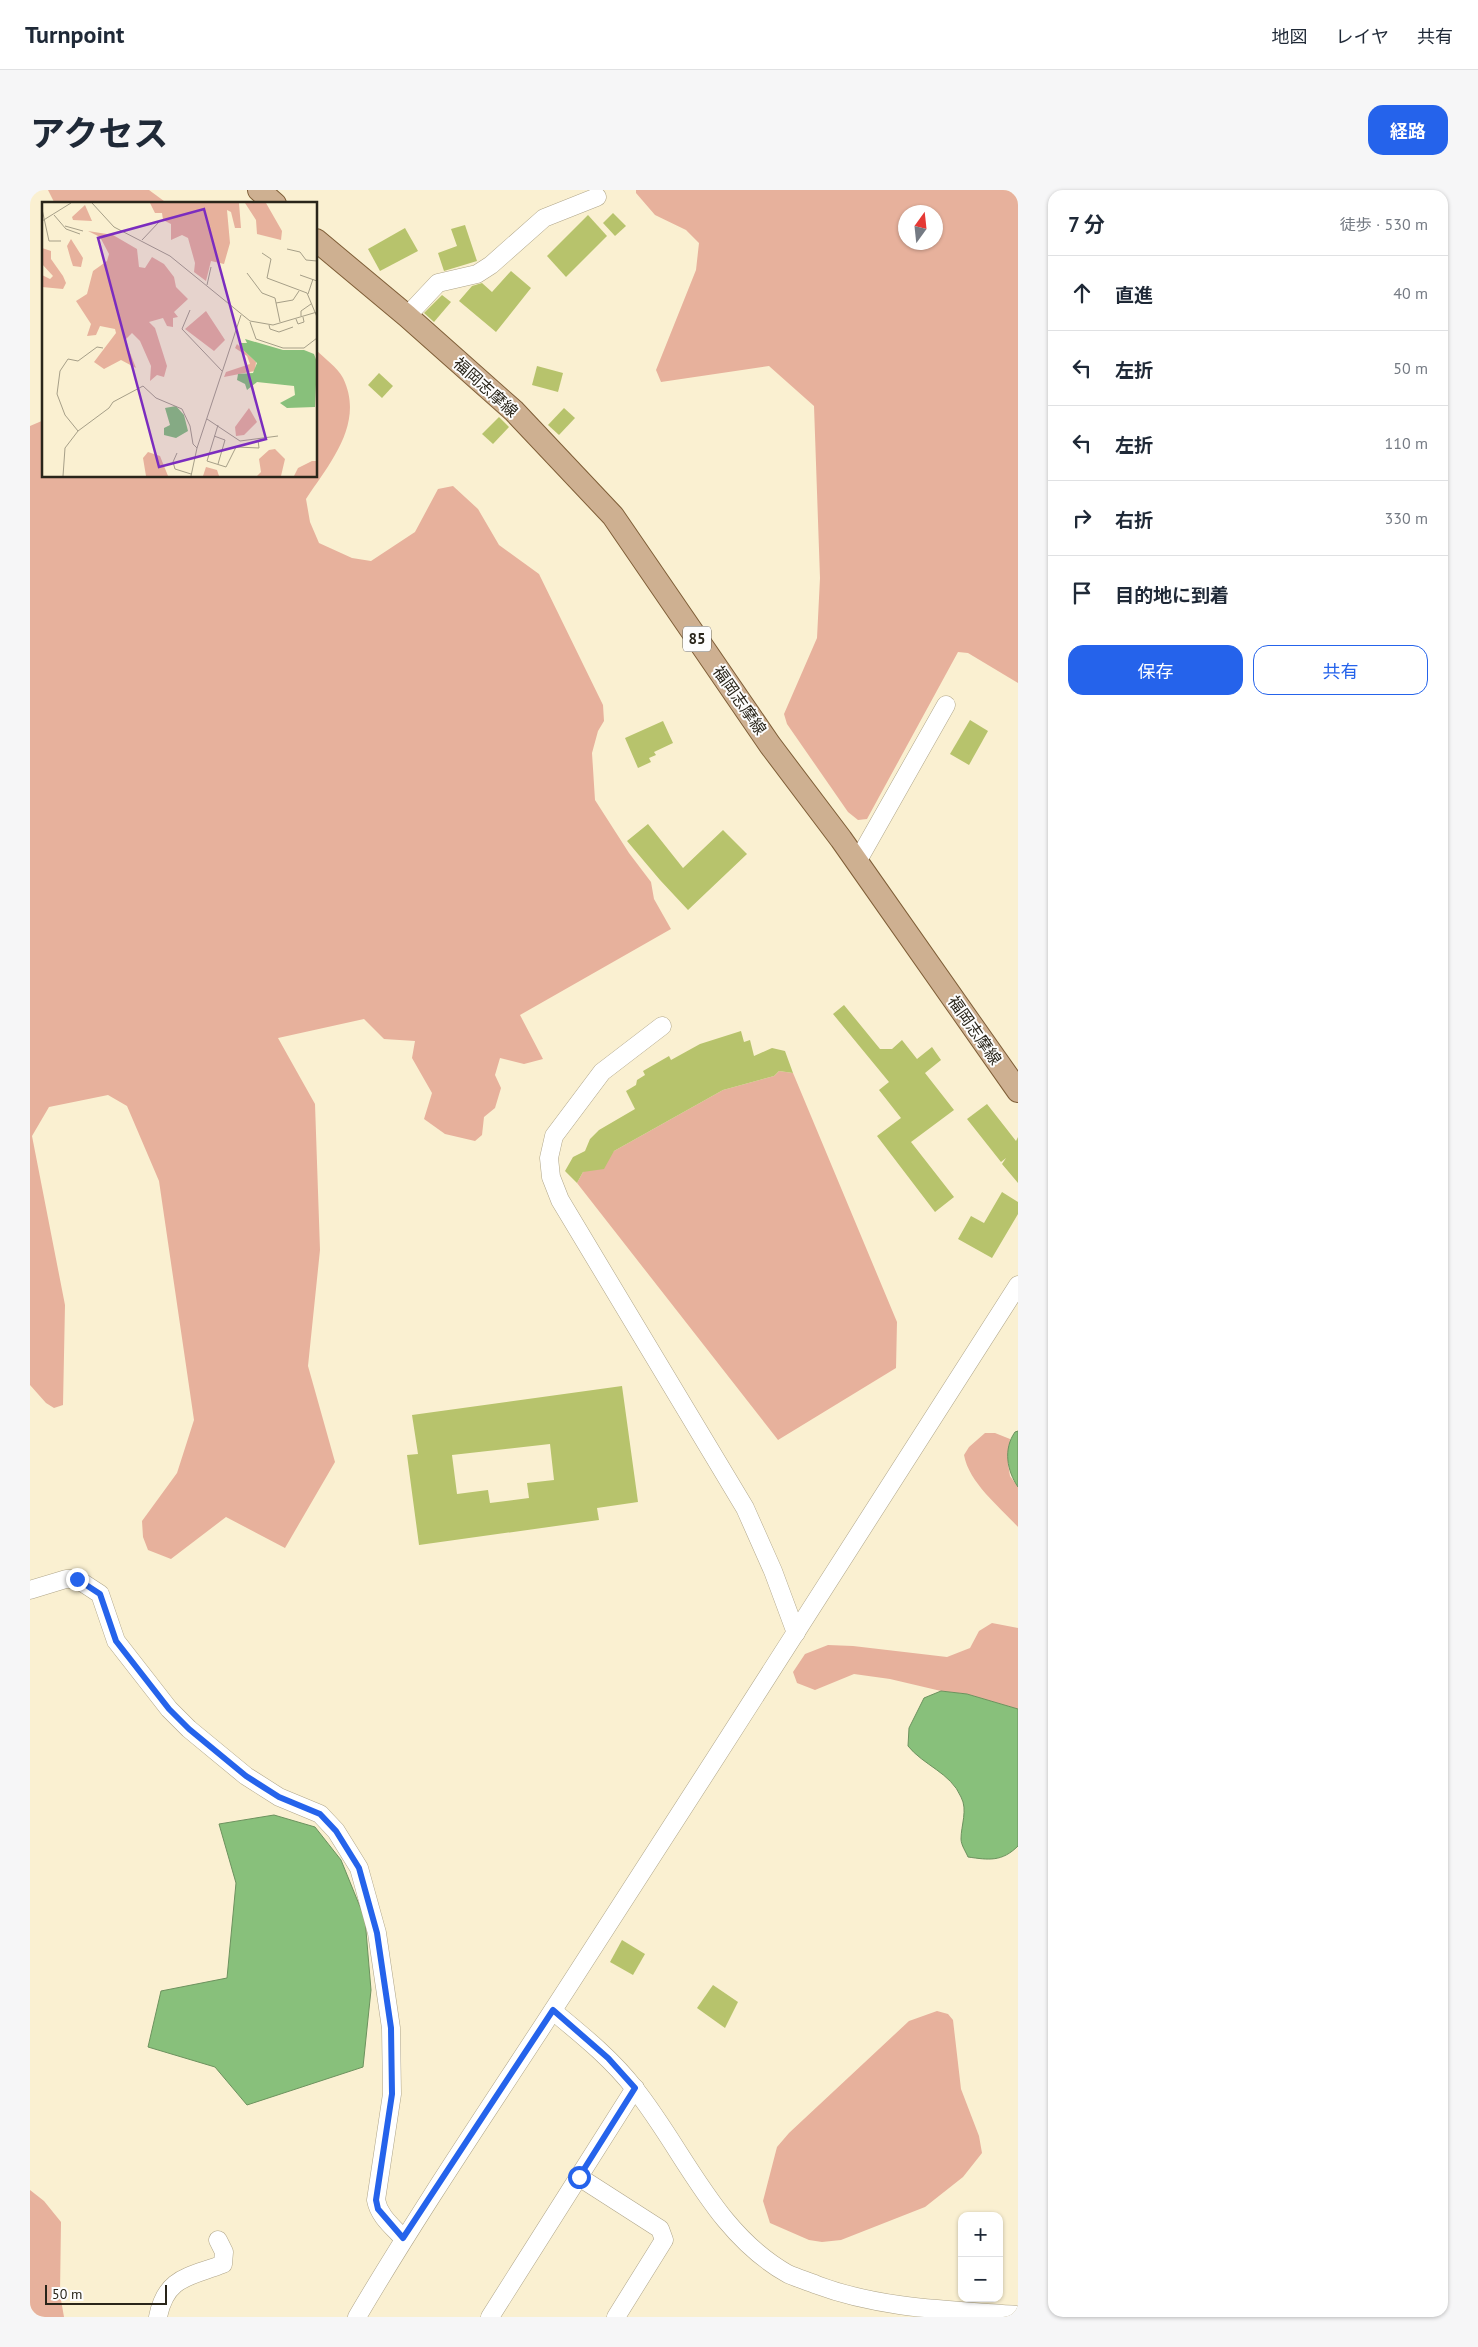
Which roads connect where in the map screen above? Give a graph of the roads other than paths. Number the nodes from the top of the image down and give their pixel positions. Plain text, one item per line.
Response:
1 (259, 190) edge
2 (597, 198) dead end
3 (273, 202) edge
4 (318, 242) edge
5 (407, 316) junction
6 (946, 705) dead end
7 (857, 862) junction
8 (662, 1026) dead end
9 (1018, 1091) edge
10 (1018, 1285) edge
11 (30, 1590) edge
12 (796, 1633) junction
13 (553, 2010) junction
14 (635, 2088) junction
15 (579, 2177) junction
16 (403, 2238) junction
17 (218, 2240) dead end
18 (952, 2314) edge
19 (1018, 2315) edge
20 (158, 2317) edge
21 (357, 2317) edge
22 (490, 2317) edge
23 (616, 2317) edge

1 - 3 main road
2 - 5 street
4 - 5 main road, 福岡志摩線 / 85
5 - 7 main road, 福岡志摩線 / 85
6 - 7 street
7 - 9 main road, 福岡志摩線 / 85
8 - 12 street
10 - 12 street
11 - 16 street
12 - 13 street
13 - 14 street
13 - 16 street
14 - 15 street
14 - 18 street
15 - 22 street
15 - 23 street
16 - 21 street
17 - 20 street
18 - 19 street

